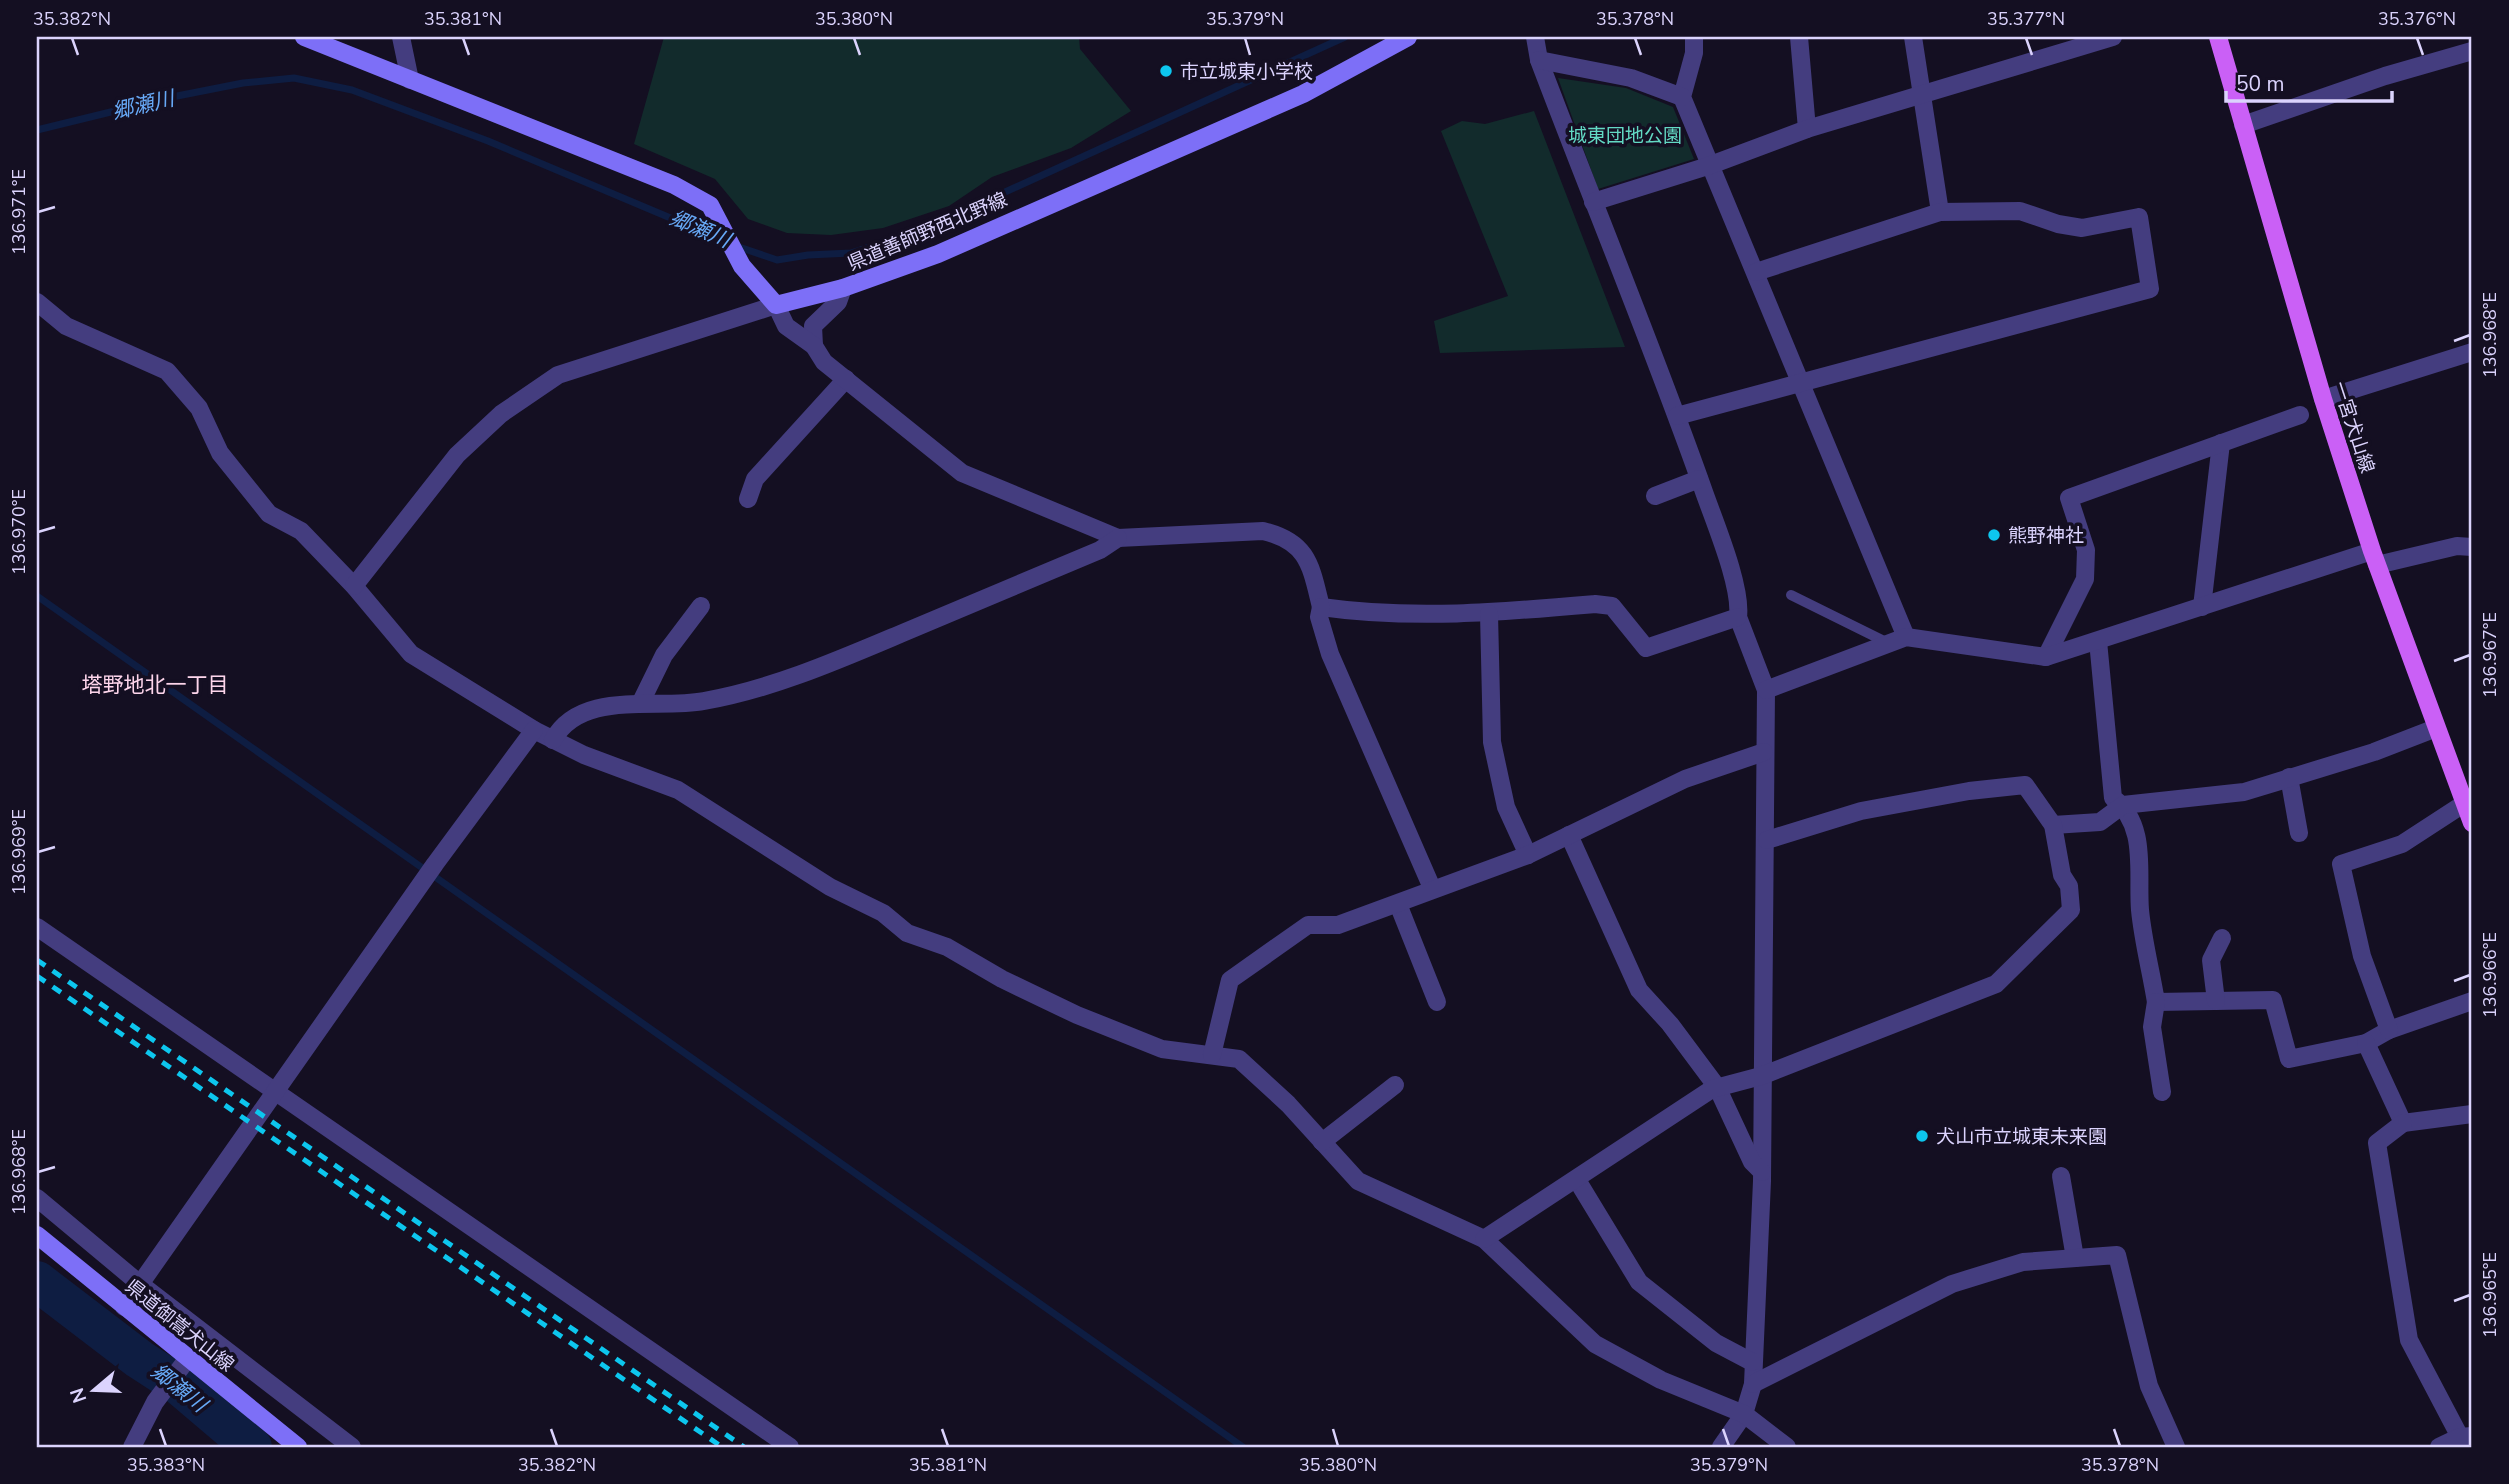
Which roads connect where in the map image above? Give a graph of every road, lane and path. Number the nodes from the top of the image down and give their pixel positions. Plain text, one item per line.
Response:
1 (304, 37) edge
2 (401, 37) edge
3 (1408, 37) edge
4 (1535, 37) edge
5 (1694, 37) edge
6 (1799, 37) edge
7 (1913, 37) edge
8 (2113, 37) edge
9 (2218, 37) edge
10 (2472, 51) edge
11 (1539, 60) junction
12 (410, 79) junction
13 (1925, 95) junction
14 (1682, 97) junction
15 (2243, 125) junction
16 (1807, 129) junction
17 (1708, 166) junction
18 (1593, 202) junction
19 (1940, 212) junction
20 (1756, 272) junction
21 (843, 289) junction
22 (37, 302) edge
23 (776, 305) junction
24 (814, 346) junction
25 (2472, 352) edge
26 (846, 379) junction
27 (1800, 386) junction
28 (2323, 399) junction
29 (2300, 415) dead end
30 (1677, 416) junction
31 (2221, 443) junction
32 (1699, 479) junction
33 (1655, 496) dead end
34 (748, 499) dead end
35 (1118, 538) junction
36 (2472, 547) edge
37 (2374, 558) junction
38 (354, 586) junction
39 (1791, 595) dead end
40 (701, 606) dead end
41 (1321, 607) junction
42 (2202, 607) junction
43 (1489, 614) junction
44 (1738, 617) junction
45 (1906, 637) junction
46 (2098, 641) junction
47 (1886, 642) junction
48 (2046, 657) junction
49 (1766, 690) junction
50 (641, 702) junction
51 (2437, 728) junction
52 (534, 730) junction
53 (553, 740) junction
54 (1765, 752) junction
55 (2289, 777) junction
56 (2123, 806) junction
57 (2470, 813) edge
58 (2053, 825) junction
59 (2299, 834) dead end
60 (1569, 835) junction
61 (1767, 839) junction
62 (1528, 855) junction
63 (1432, 888) junction
64 (1398, 904) junction
65 (37, 927) edge
66 (2222, 938) dead end
67 (2216, 1001) junction
68 (2472, 1001) edge
69 (1437, 1002) dead end
70 (2156, 1002) junction
71 (2389, 1030) junction
72 (2366, 1043) junction
73 (1212, 1055) junction
74 (1761, 1076) junction
75 (1395, 1085) dead end
76 (1717, 1087) junction
77 (2162, 1091) dead end
78 (275, 1092) junction
79 (2472, 1114) edge
80 (2403, 1123) junction
81 (1322, 1142) junction
82 (1762, 1172) junction
83 (2061, 1176) dead end
84 (1577, 1180) junction
85 (37, 1198) edge
86 (37, 1235) edge
87 (1484, 1239) junction
88 (2075, 1258) junction
89 (141, 1284) junction
90 (124, 1307) junction
91 (1752, 1362) junction
92 (183, 1364) junction
93 (1753, 1384) junction
94 (1744, 1414) junction
95 (2466, 1437) edge
96 (132, 1447) edge
97 (298, 1447) edge
98 (352, 1447) edge
99 (790, 1447) edge
100 (1721, 1447) edge
101 (1787, 1447) edge
102 (2176, 1447) edge
103 (2439, 1447) edge

1 - 12 main road
2 - 12 street
3 - 21 main road, 県道善師野西北野線
4 - 11 street
5 - 14 street
6 - 16 street
7 - 13 street
8 - 13 street
9 - 15 main road, 一宮犬山線
10 - 15 street
11 - 14 street
11 - 18 street
12 - 23 main road
13 - 16 street
13 - 19 street
14 - 17 street
15 - 28 main road, 一宮犬山線
16 - 17 street
17 - 18 street
17 - 20 street
18 - 30 street
19 - 20 street
19 - 27 street
20 - 27 street
21 - 23 main road, 県道善師野西北野線
21 - 24 street
22 - 38 street
23 - 24 street
23 - 38 street
24 - 26 street
25 - 28 street
26 - 34 street
26 - 35 street
27 - 30 street
27 - 45 street
28 - 37 main road, 一宮犬山線
29 - 31 street
30 - 32 street
31 - 42 street
31 - 48 street
32 - 33 street
32 - 44 street
35 - 41 street
35 - 50 street
36 - 37 street
37 - 42 street
37 - 51 main road, 一宮犬山線
38 - 52 street
39 - 47 lane
40 - 50 street
41 - 43 street
41 - 63 street
42 - 46 street
43 - 44 street
43 - 62 street
44 - 49 street
45 - 47 street
45 - 48 street
46 - 48 street
46 - 56 street
47 - 49 street
49 - 54 street
50 - 53 street
51 - 55 street
51 - 57 main road, 一宮犬山線
52 - 53 street
52 - 78 street
53 - 73 street
54 - 60 street
54 - 61 street
55 - 56 street
55 - 59 street
56 - 58 street
56 - 70 street
57 - 71 street
58 - 61 street
58 - 74 street
60 - 62 street
60 - 76 street
61 - 74 street
62 - 63 street
63 - 64 street
64 - 69 street
64 - 73 street
65 - 78 street
66 - 67 street
67 - 70 street
67 - 72 street
68 - 71 street
70 - 77 street
71 - 72 street
72 - 80 street
73 - 81 street
74 - 76 street
74 - 82 street
75 - 81 street
76 - 82 street
76 - 84 street
78 - 89 street
78 - 99 street
79 - 80 street
80 - 95 street
81 - 87 street
82 - 91 street
83 - 88 street
84 - 87 street
84 - 91 street
85 - 89 street
86 - 90 main road, 県道御嵩犬山線
87 - 94 street
88 - 93 street
88 - 102 street
89 - 90 street
89 - 98 street
90 - 92 main road, 県道御嵩犬山線
91 - 93 street
92 - 96 street
92 - 97 main road, 県道御嵩犬山線
93 - 94 street
94 - 100 street
94 - 101 street
95 - 103 street

